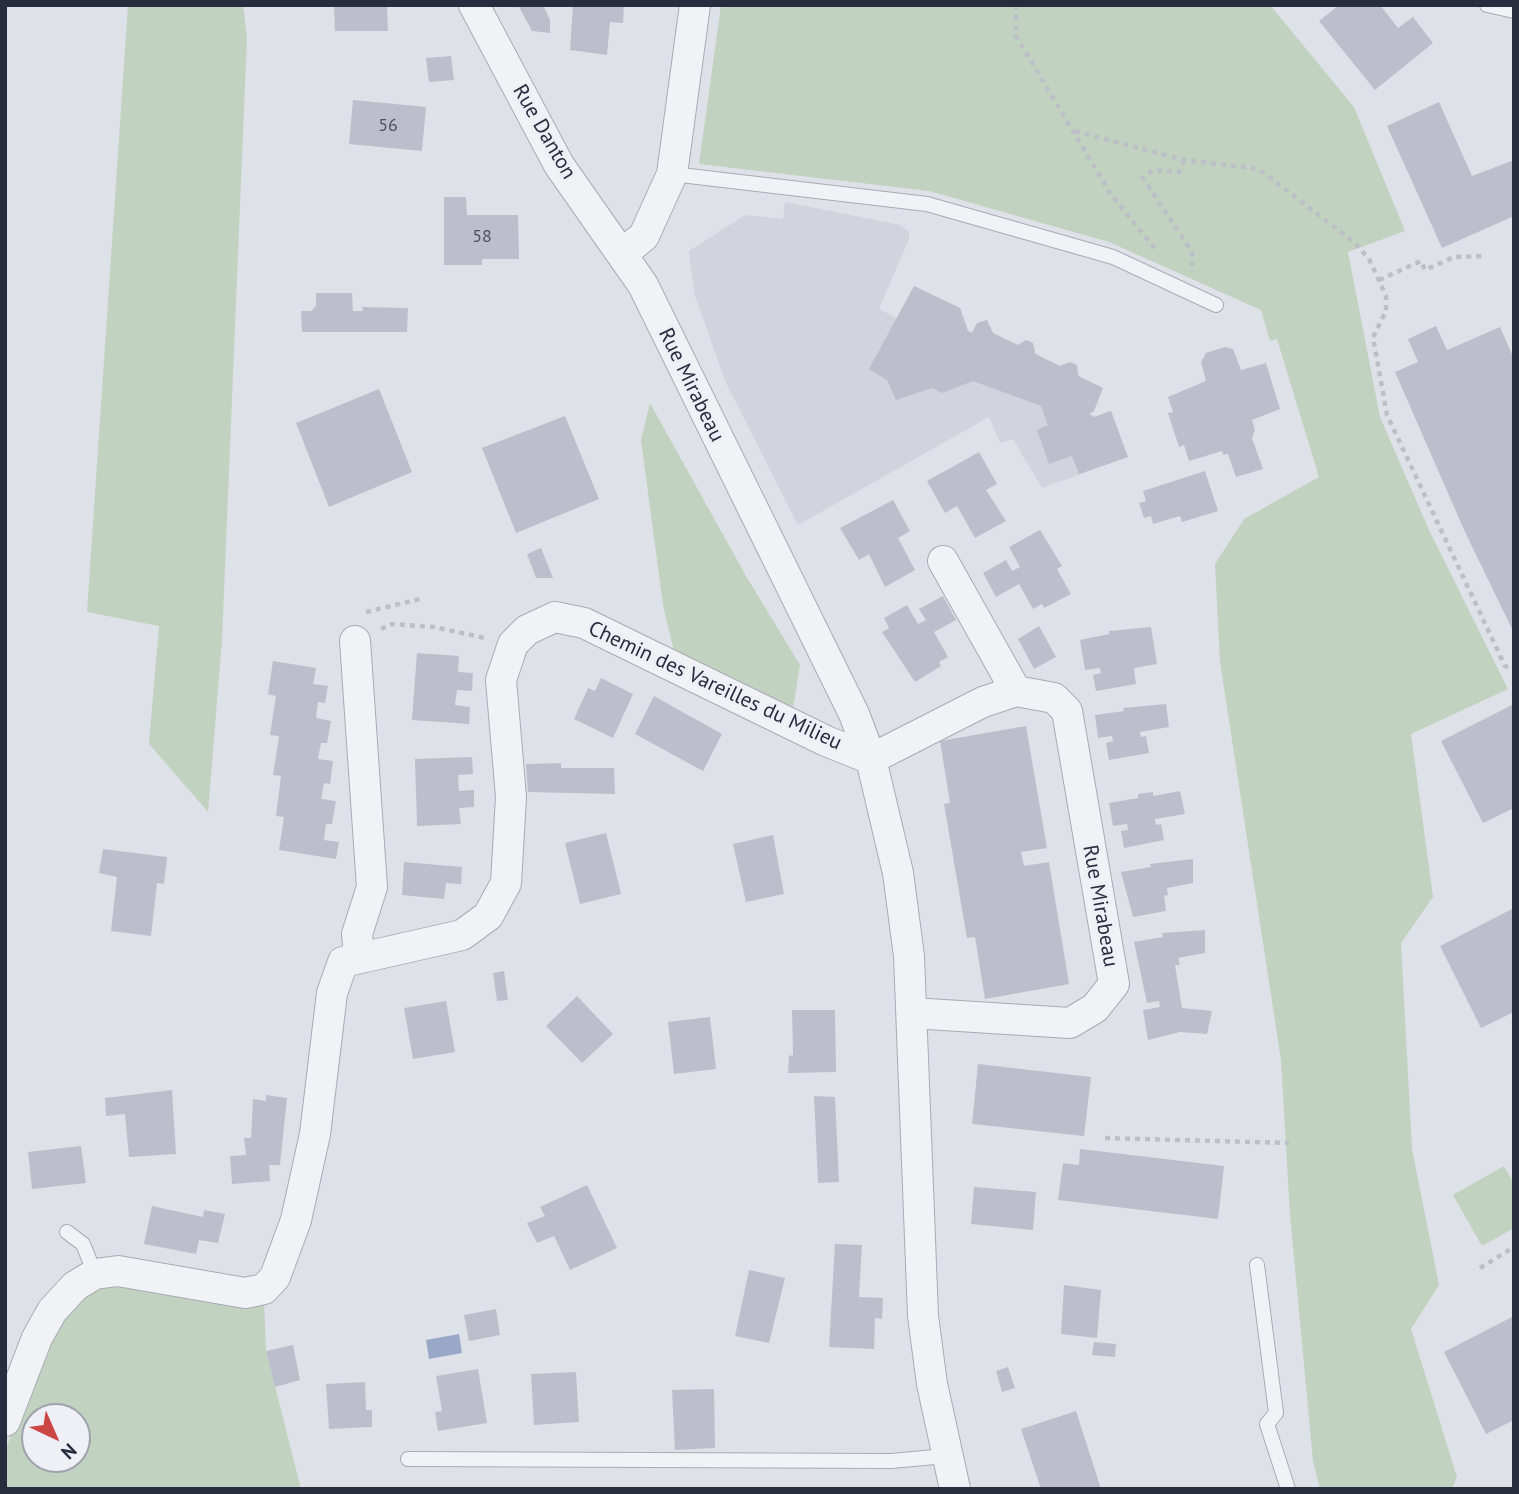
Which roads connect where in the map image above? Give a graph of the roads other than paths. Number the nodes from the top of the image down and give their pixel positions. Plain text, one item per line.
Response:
1 (474, 5) edge
2 (695, 5) edge
3 (1488, 5) edge
4 (1514, 11) edge
5 (672, 174) junction
6 (623, 253) junction
7 (1216, 305) dead end
8 (943, 561) dead end
9 (355, 641) dead end
10 (1016, 691) junction
11 (870, 759) junction
12 (359, 957) junction
13 (912, 1013) junction
14 (66, 1232) dead end
15 (1257, 1265) dead end
16 (95, 1274) junction
17 (5, 1421) edge
18 (946, 1456) junction
19 (408, 1459) dead end
20 (955, 1489) edge
21 (1288, 1489) edge

1 - 6 street, Rue Danton
2 - 5 street
3 - 4 lane
5 - 6 street
5 - 7 lane
6 - 11 street, Rue Mirabeau
8 - 10 street
9 - 12 street
10 - 11 street, Rue Mirabeau
10 - 13 street, Rue Mirabeau
11 - 12 street, Chemin des Vareilles du Milieu
11 - 13 street, Rue Mirabeau
12 - 16 street
13 - 18 street, Rue Mirabeau
14 - 16 lane
15 - 21 lane
16 - 17 street
18 - 19 lane
18 - 20 street, Rue Mirabeau

